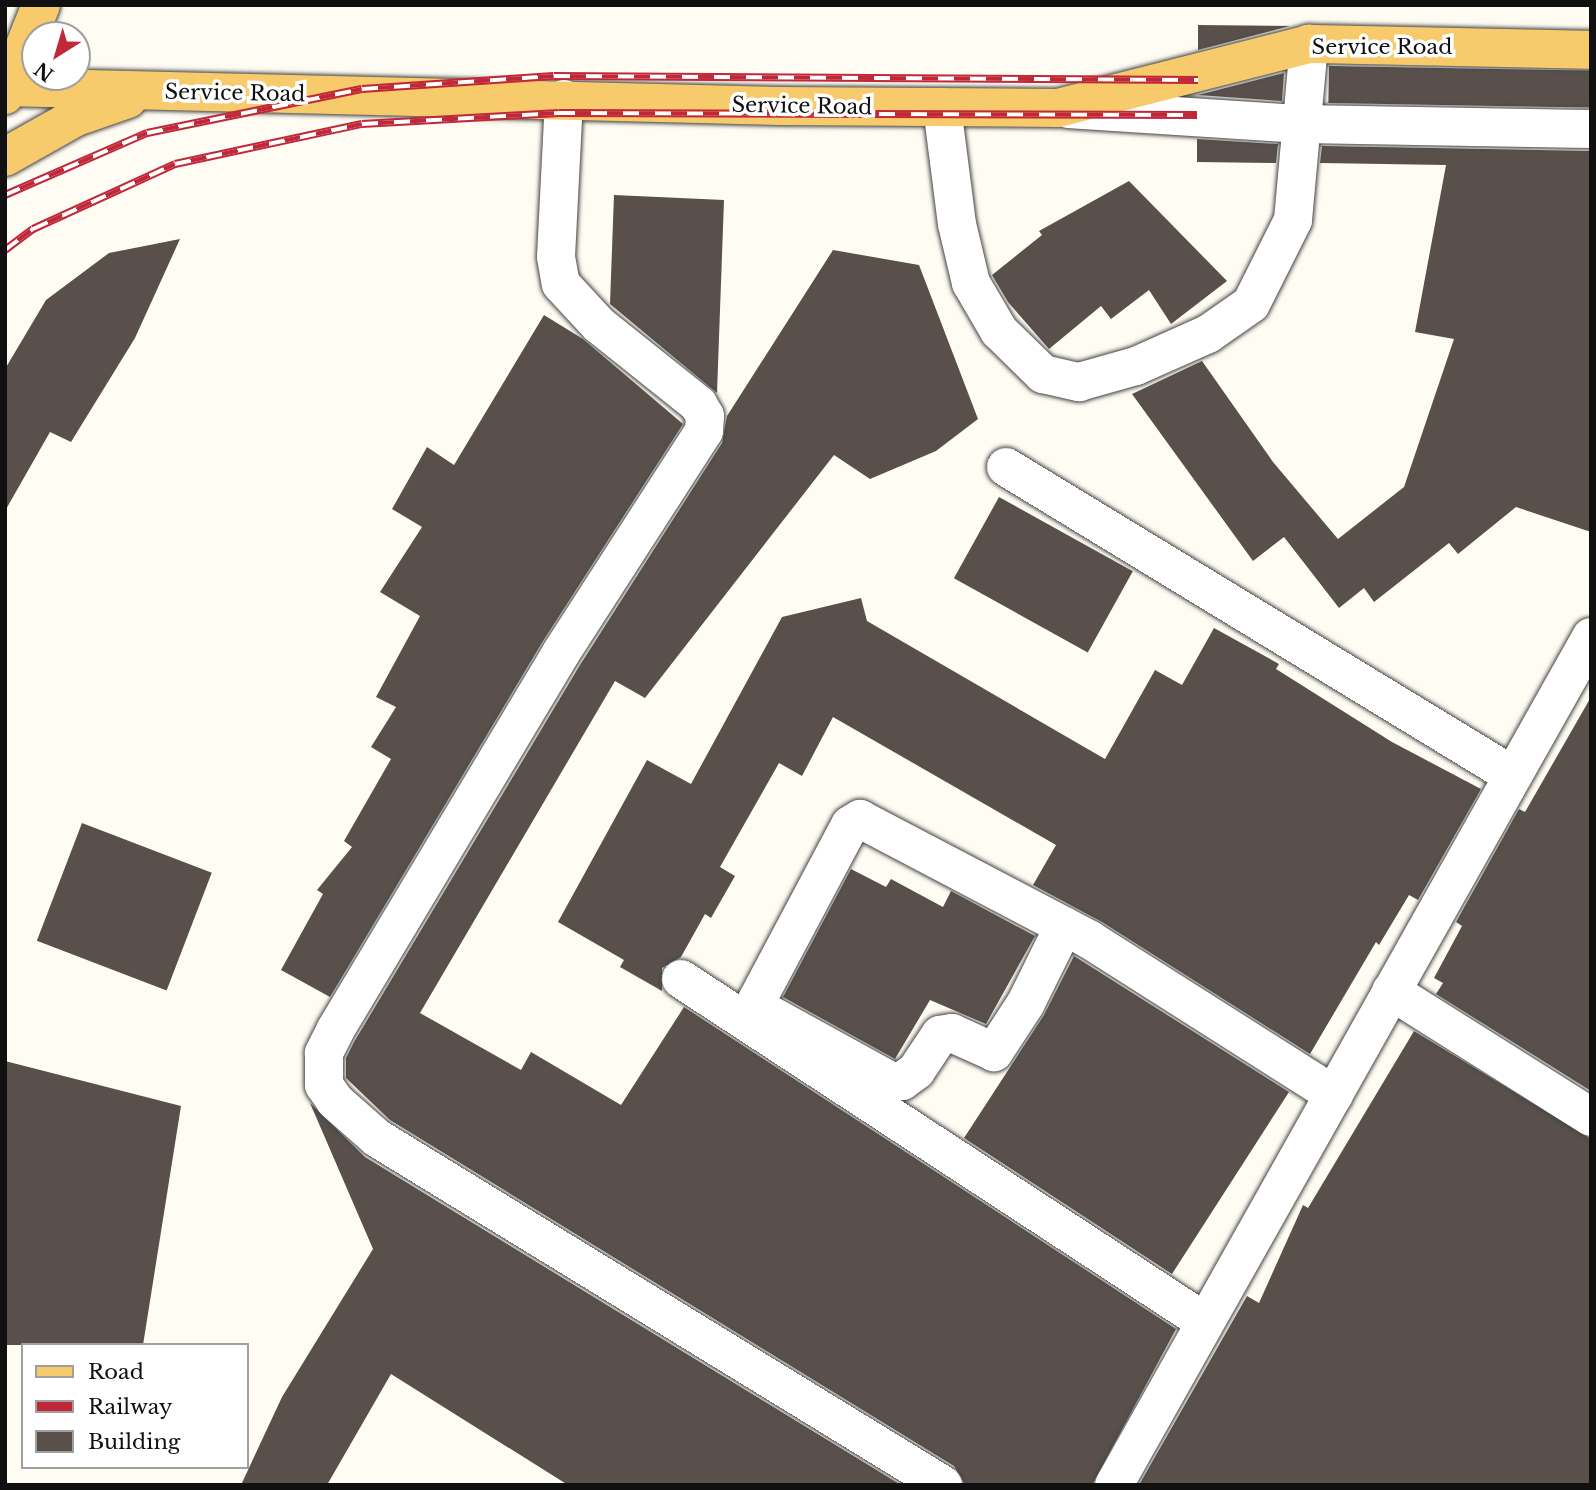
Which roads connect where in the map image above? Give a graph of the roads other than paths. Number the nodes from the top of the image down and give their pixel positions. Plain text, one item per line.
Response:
1 (41, 5) edge
2 (1309, 44) junction
3 (1591, 50) edge
4 (6, 90) edge
5 (153, 91) junction
6 (564, 99) junction
7 (942, 107) junction
8 (1058, 108) junction
9 (1302, 124) junction
10 (1591, 129) edge
11 (5, 157) edge
12 (1006, 467) dead end
13 (1591, 636) edge
14 (1512, 775) junction
15 (1064, 926) junction
16 (681, 979) dead end
17 (1391, 991) junction
18 (1334, 1095) junction
19 (1591, 1117) edge
20 (1205, 1322) junction
21 (943, 1485) edge
22 (1114, 1485) edge

1 - 4 main road
2 - 3 main road, Service Road
2 - 8 main road, Service Road
2 - 9 street
4 - 5 main road, Service Road
5 - 6 main road, Service Road
5 - 11 main road
6 - 7 main road, Service Road
6 - 21 street
7 - 8 main road, Service Road
7 - 9 street
8 - 9 street
9 - 10 street
12 - 14 street
13 - 14 street
14 - 17 street
15 - 15 street
15 - 18 street
16 - 20 street
17 - 18 street
17 - 19 street
18 - 20 street
20 - 22 street

